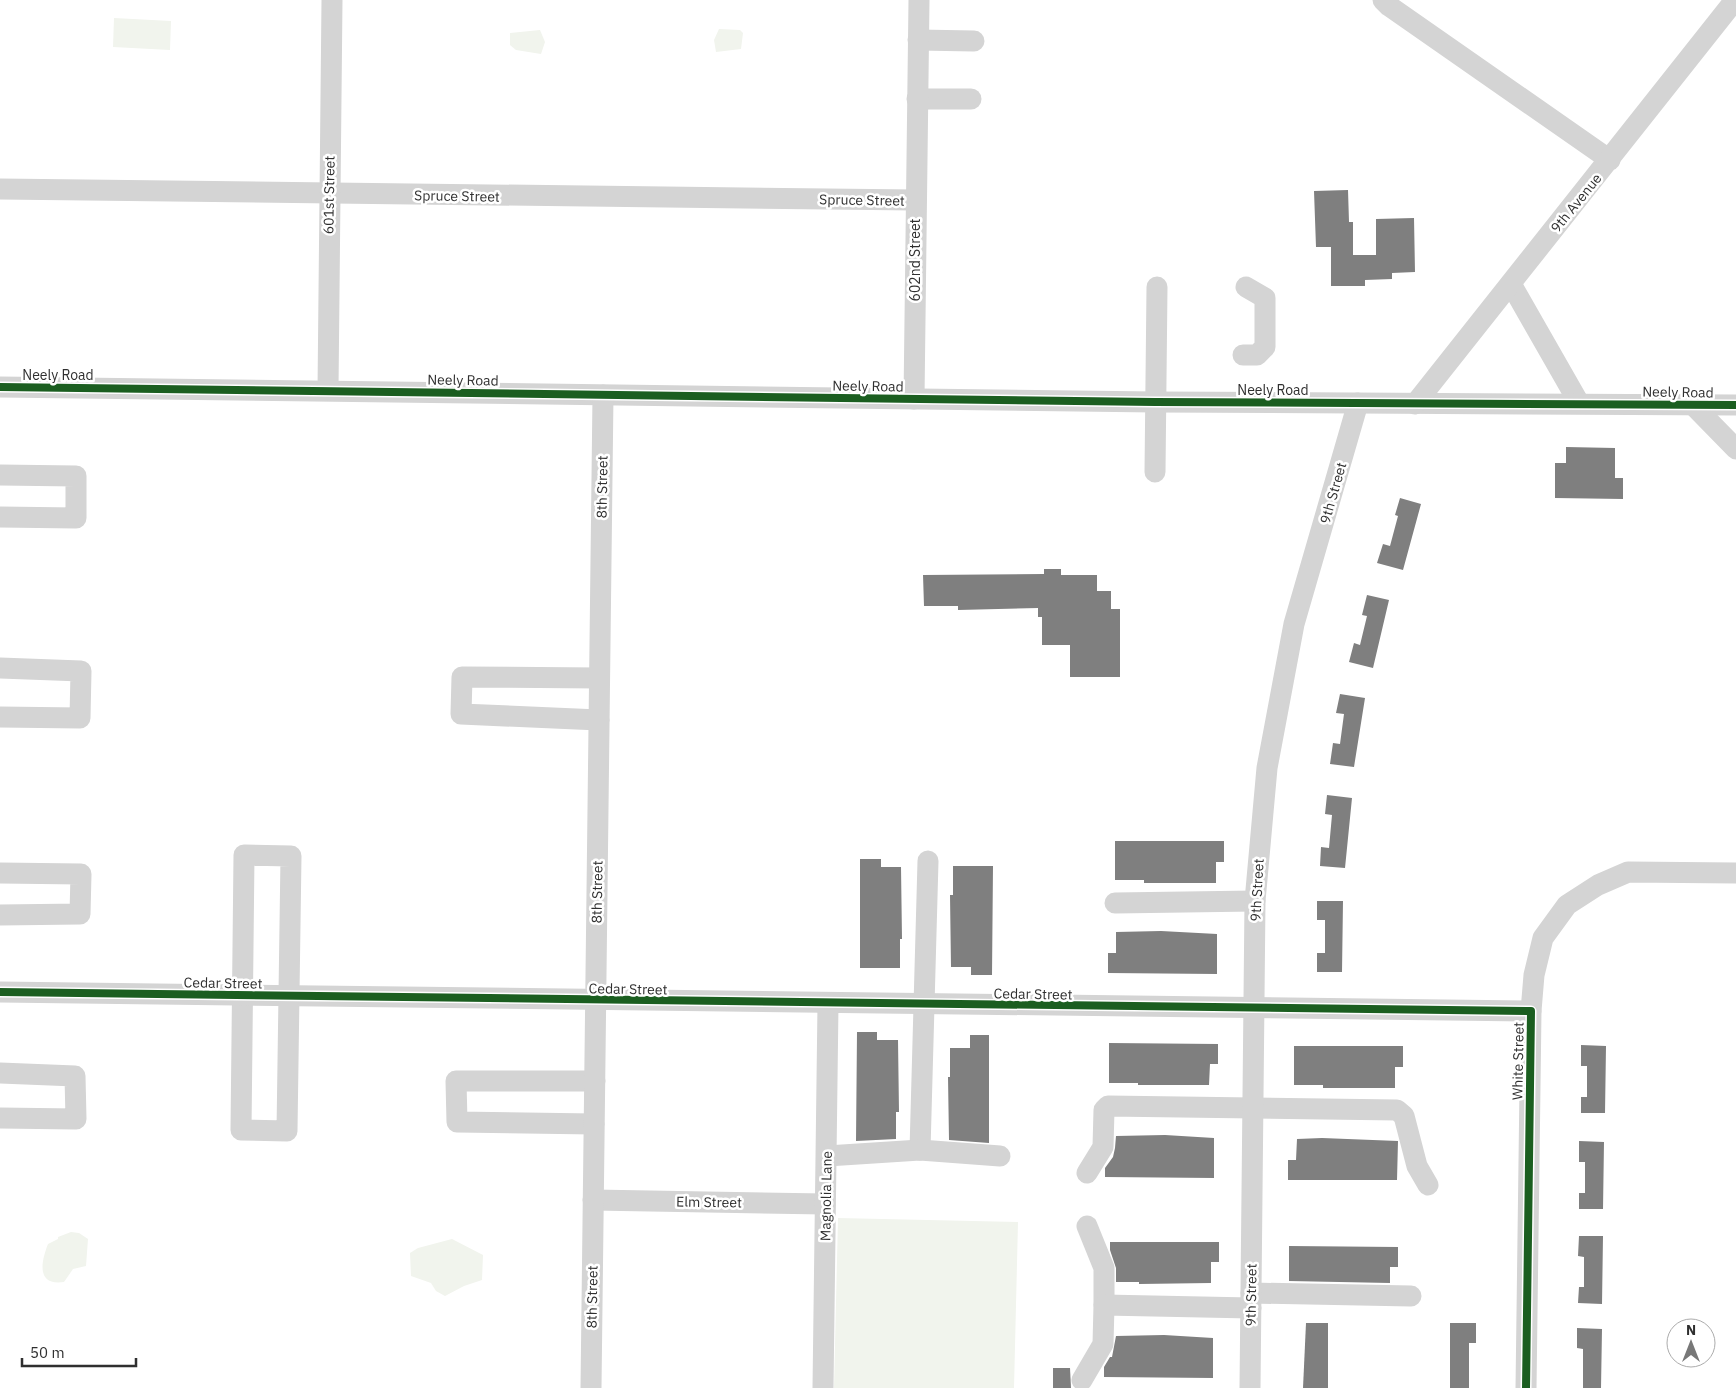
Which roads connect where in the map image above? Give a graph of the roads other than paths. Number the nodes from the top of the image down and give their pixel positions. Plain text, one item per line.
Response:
1 (332, 0) edge
2 (919, 0) edge
3 (1383, 0) edge
4 (1735, 0) edge
5 (918, 40) junction
6 (974, 41) dead end
7 (917, 99) junction
8 (971, 99) dead end
9 (1610, 160) junction
10 (0, 189) edge
11 (329, 194) junction
12 (915, 200) junction
13 (1511, 284) junction
14 (1157, 287) dead end
15 (1246, 287) dead end
16 (1243, 355) dead end
17 (0, 387) edge
18 (328, 390) junction
19 (603, 395) junction
20 (914, 399) junction
21 (1155, 402) junction
22 (1358, 404) junction
23 (1415, 404) junction
24 (1579, 404) junction
25 (1693, 405) junction
26 (1736, 405) edge
27 (1736, 449) edge
28 (1154, 472) dead end
29 (0, 475) edge
30 (0, 517) edge
31 (0, 668) edge
32 (599, 678) junction
33 (0, 717) edge
34 (599, 720) junction
35 (928, 861) dead end
36 (1736, 873) edge
37 (0, 874) edge
38 (1255, 901) junction
39 (1115, 903) dead end
40 (0, 915) edge
41 (0, 992) edge
42 (242, 996) junction
43 (289, 996) junction
44 (596, 1001) junction
45 (828, 1004) junction
46 (925, 1005) junction
47 (1255, 1008) junction
48 (1532, 1011) junction
49 (0, 1073) edge
50 (595, 1081) junction
51 (1254, 1110) junction
52 (0, 1118) edge
53 (594, 1124) junction
54 (920, 1150) junction
55 (827, 1156) junction
56 (1000, 1156) dead end
57 (1087, 1173) dead end
58 (1428, 1184) dead end
59 (593, 1200) junction
60 (825, 1204) junction
61 (1087, 1226) dead end
62 (1411, 1296) dead end
63 (1251, 1300) junction
64 (1104, 1305) junction
65 (1082, 1380) dead end
66 (591, 1388) edge
67 (823, 1388) edge
68 (1250, 1388) edge
69 (1526, 1388) edge

1 - 11 street, 601st Street
2 - 5 street, 602nd Street
3 - 9 street
4 - 9 street, 9th Avenue
5 - 6 street
5 - 7 street, 602nd Street
7 - 8 street
7 - 12 street, 602nd Street
9 - 13 street, 9th Avenue
10 - 11 street, Spruce Street
11 - 12 street, Spruce Street
11 - 18 street, 601st Street
12 - 20 street, 602nd Street
13 - 23 street, 9th Avenue
13 - 24 street
14 - 21 street
15 - 16 street
17 - 18 street, Neely Road
18 - 19 street, Neely Road
19 - 20 street, Neely Road
19 - 32 street, 8th Street
20 - 21 street, Neely Road
21 - 22 street, Neely Road
21 - 28 street
22 - 23 street, Neely Road
22 - 38 street, 9th Street
23 - 24 street, Neely Road
24 - 25 street, Neely Road
25 - 26 street, Neely Road
25 - 27 street
29 - 30 street
31 - 33 street
32 - 34 street, 8th Street
32 - 34 street
34 - 44 street, 8th Street
35 - 46 street
36 - 48 street
37 - 40 street
38 - 39 street
38 - 47 street, 9th Street
41 - 42 street, Cedar Street
42 - 43 street, Cedar Street
42 - 43 street
42 - 43 street
43 - 44 street, Cedar Street
44 - 45 street, Cedar Street
44 - 50 street, 8th Street
45 - 46 street, Cedar Street
45 - 55 street, Magnolia Lane
46 - 47 street, Cedar Street
46 - 54 street
47 - 48 street, White Street
47 - 51 street, 9th Street
48 - 69 street, White Street
49 - 52 street
50 - 53 street, 8th Street
50 - 53 street
51 - 57 street
51 - 58 street
51 - 63 street, 9th Street
53 - 59 street, 8th Street
54 - 55 street
54 - 56 street
55 - 60 street, Magnolia Lane
59 - 60 street, Elm Street
59 - 66 street, 8th Street
60 - 67 street, Magnolia Lane
61 - 64 street
62 - 63 street
63 - 64 street
63 - 68 street, 9th Street
64 - 65 street

